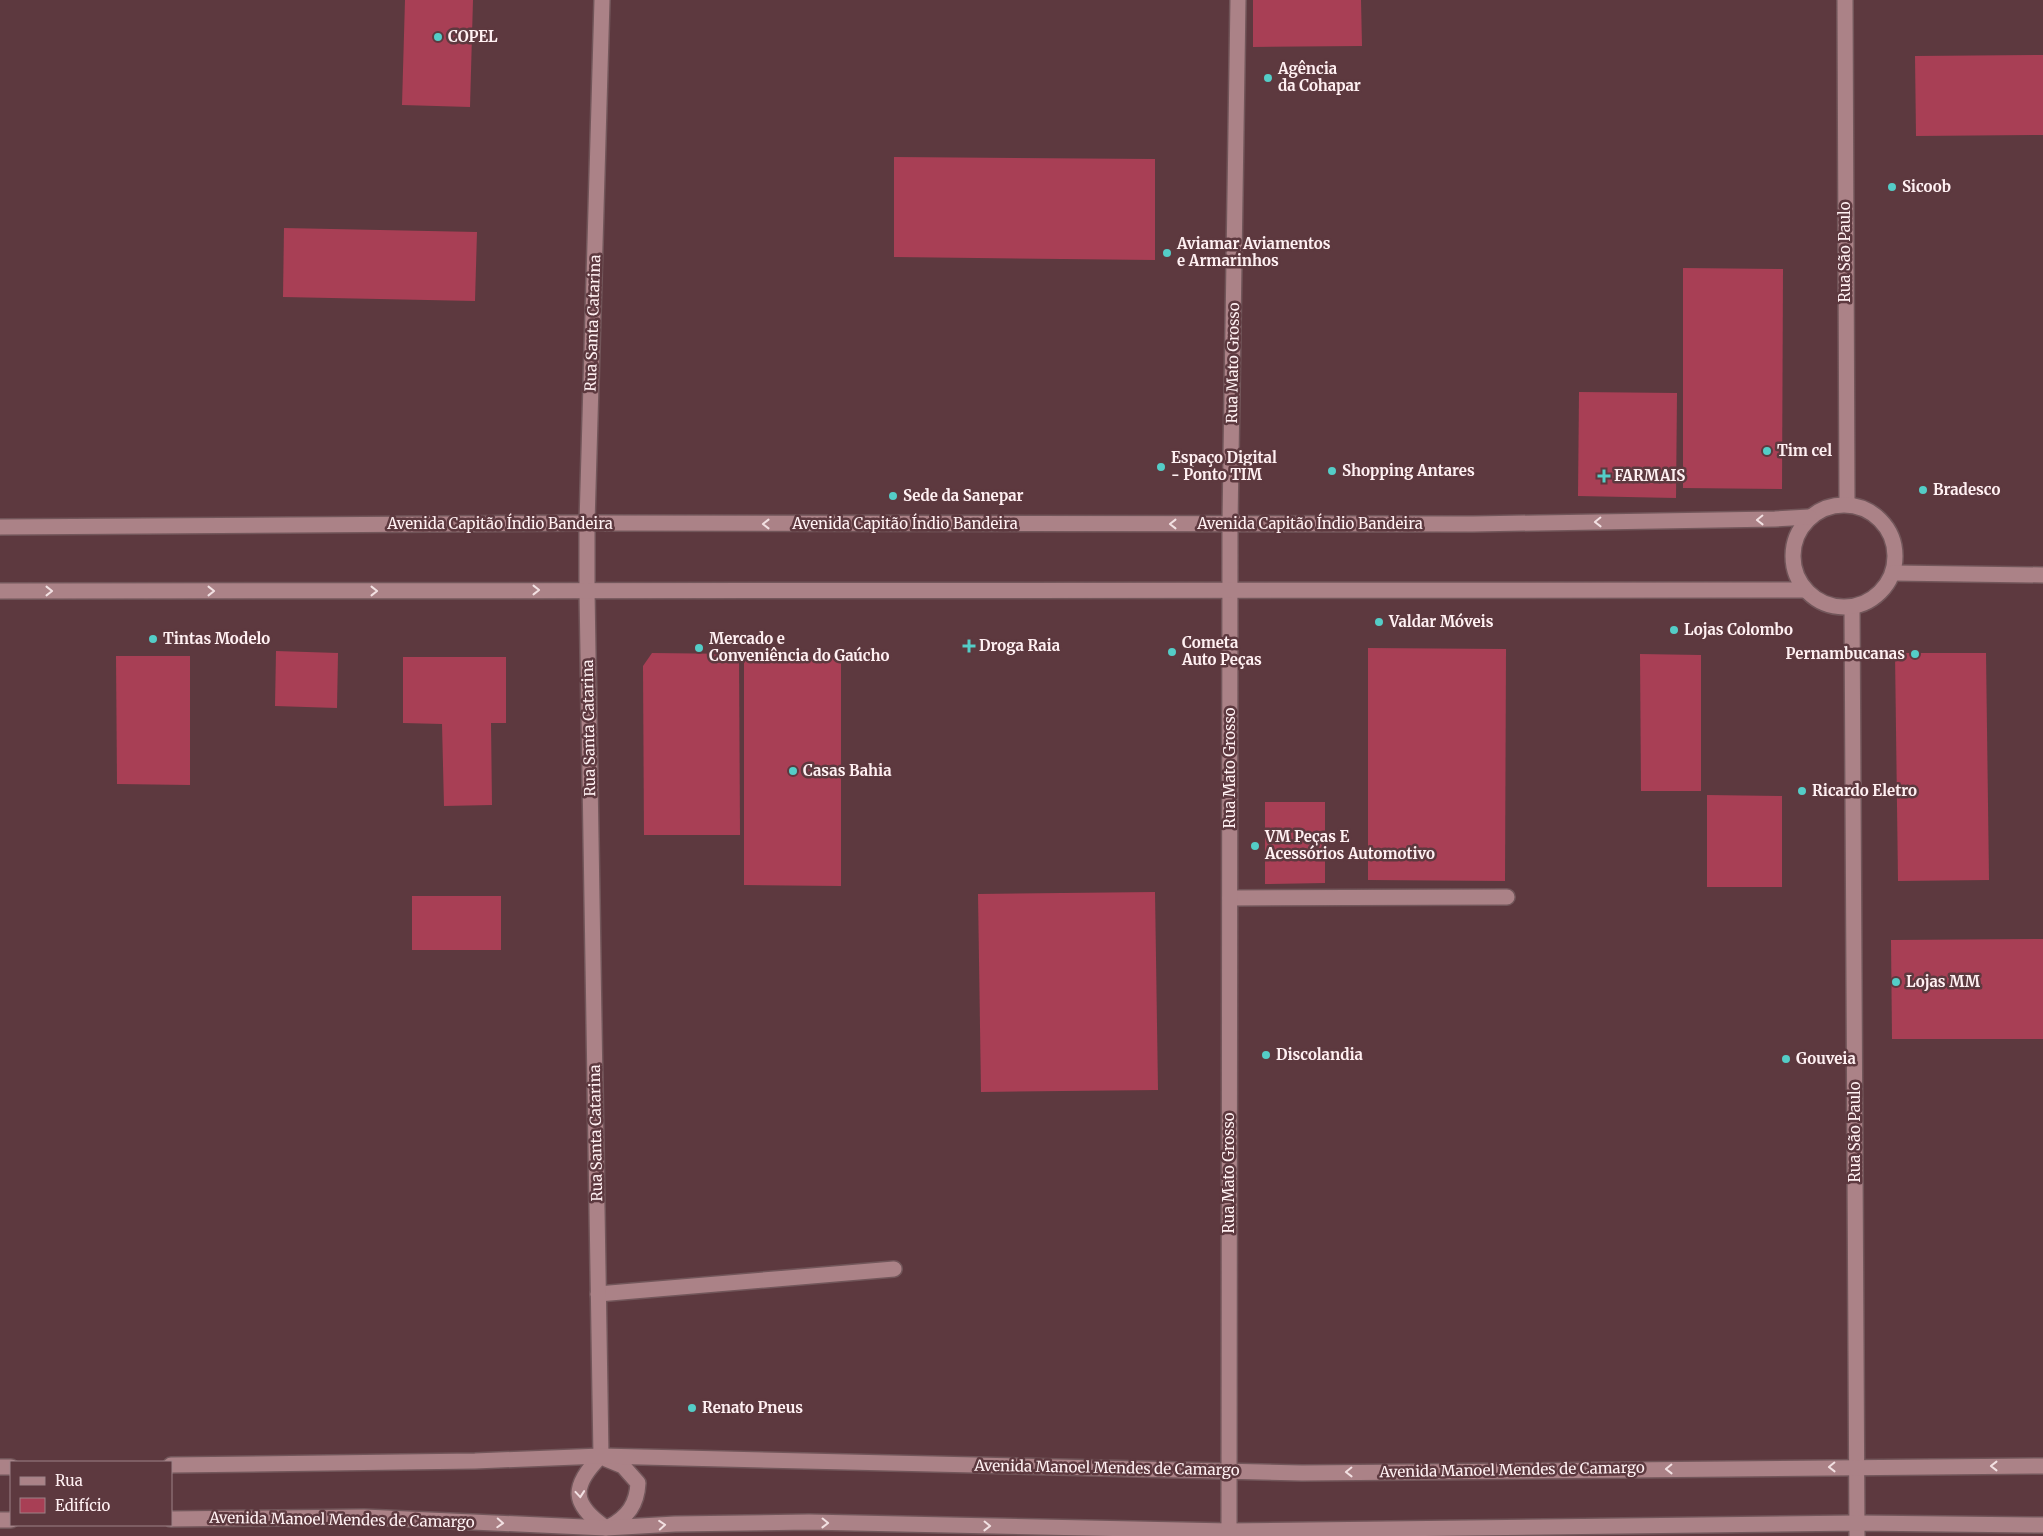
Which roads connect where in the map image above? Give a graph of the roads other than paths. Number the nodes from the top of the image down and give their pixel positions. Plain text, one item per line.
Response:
1 (602, 0) edge
2 (1238, 0) edge
3 (1845, 0) edge
4 (1846, 504) junction
5 (1809, 517) junction
6 (1230, 523) junction
7 (587, 524) junction
8 (0, 527) edge
9 (1893, 572) junction
10 (2043, 575) edge
11 (1230, 589) junction
12 (587, 590) junction
13 (1805, 590) junction
14 (0, 591) edge
15 (1852, 607) junction
16 (1507, 897) dead end
17 (1230, 898) junction
18 (894, 1269) dead end
19 (598, 1294) junction
20 (600, 1456) junction
21 (172, 1465) edge
22 (1857, 1466) junction
23 (2043, 1466) edge
24 (1229, 1470) junction
25 (172, 1519) edge
26 (2043, 1526) edge
27 (1857, 1530) edge
28 (606, 1532) edge
29 (1229, 1534) edge

1 - 7 street, Rua Santa Catarina
2 - 6 street, Rua Mato Grosso
3 - 4 street, Rua São Paulo
4 - 5 street
4 - 9 street
5 -> 6 street, Avenida Capitão Índio Bandeira
5 - 13 street
6 -> 7 street, Avenida Capitão Índio Bandeira
6 - 11 street, Rua Mato Grosso
7 - 8 street, Avenida Capitão Índio Bandeira
7 - 12 street, Rua Santa Catarina
9 - 10 street
9 - 15 street
11 - 12 street
11 - 13 street
11 - 17 street, Rua Mato Grosso
14 -> 12 street
12 - 19 street, Rua Santa Catarina
13 - 15 street
15 - 22 street, Rua São Paulo
16 - 17 street
17 - 24 street, Rua Mato Grosso
18 - 19 street
19 - 20 street, Rua Santa Catarina
20 - 21 street, Avenida Manoel Mendes de Camargo
20 - 24 street, Avenida Manoel Mendes de Camargo
20 -> 28 street
20 - 28 street
23 -> 22 street, Avenida Manoel Mendes de Camargo
22 -> 24 street, Avenida Manoel Mendes de Camargo
22 - 27 street, Rua São Paulo
24 - 29 street, Rua Mato Grosso
25 -> 28 street, Avenida Manoel Mendes de Camargo
26 - 27 street, Avenida Manoel Mendes de Camargo
27 - 29 street, Avenida Manoel Mendes de Camargo
28 -> 29 street, Avenida Manoel Mendes de Camargo

